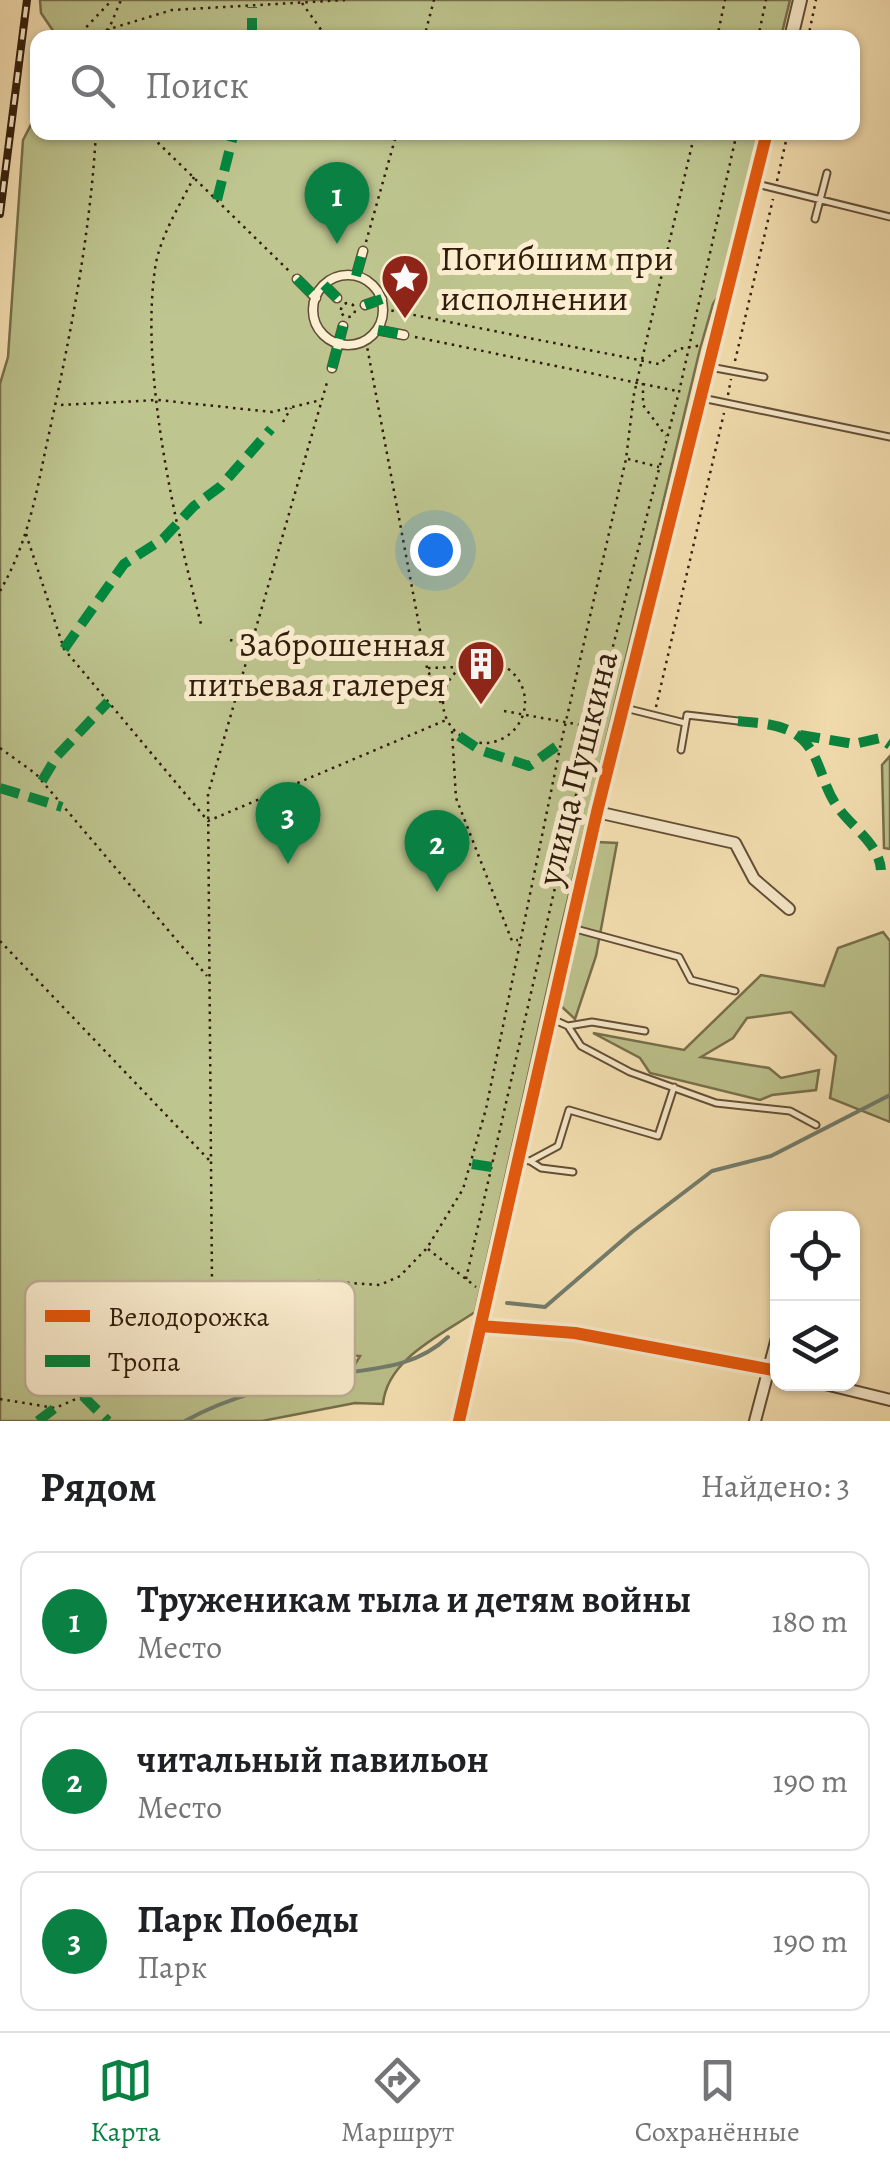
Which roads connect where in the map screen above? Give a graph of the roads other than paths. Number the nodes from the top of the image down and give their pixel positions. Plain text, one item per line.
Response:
1 (800, 0) edge
2 (792, 30) edge
3 (765, 140) edge
4 (827, 173) dead end
5 (755, 184) junction
6 (820, 199) junction
7 (890, 217) edge
8 (815, 220) dead end
9 (363, 252) road end
10 (356, 276) junction
11 (297, 279) road end
12 (324, 285) junction
13 (316, 298) junction
14 (336, 298) dead end
15 (383, 304) junction
16 (365, 305) dead end
17 (343, 326) dead end
18 (378, 330) junction
19 (404, 335) road end
20 (338, 344) junction
21 (707, 366) junction
22 (332, 368) road end
23 (764, 377) dead end
24 (698, 398) junction
25 (890, 437) edge
26 (622, 708) junction
27 (738, 721) dead end
28 (685, 723) junction
29 (681, 750) dead end
30 (597, 812) junction
31 (789, 908) dead end
32 (569, 927) junction
33 (735, 991) dead end
34 (549, 1018) junction
35 (568, 1026) junction
36 (645, 1031) dead end
37 (674, 1087) junction
38 (816, 1125) dead end
39 (523, 1160) junction
40 (573, 1172) dead end
41 (481, 1324) junction
42 (770, 1369) edge
43 (770, 1378) edge
44 (853, 1391) edge
45 (890, 1400) edge
46 (459, 1421) edge
47 (755, 1421) edge

1 - 2 street
3 - 5 street, улица Пушкина
4 - 6 lane
5 - 6 lane
5 - 21 street, улица Пушкина
6 - 7 lane
6 - 8 lane
9 - 10 street
10 - 12 street
10 - 15 street
11 - 13 street
12 - 13 street
12 - 14 street
13 - 20 street
15 - 16 street
15 - 18 street
17 - 20 street
18 - 19 street
18 - 20 street
20 - 22 street
21 - 23 lane
21 - 24 street, улица Пушкина
24 - 25 lane
24 - 26 street, улица Пушкина
26 - 28 lane
26 - 30 street, улица Пушкина
27 - 28 lane
28 - 29 lane
30 - 31 street
30 - 32 street, улица Пушкина
32 - 33 lane
32 - 34 street, улица Пушкина
34 - 35 lane
34 - 39 street, улица Пушкина
35 - 36 lane
35 - 37 lane
37 - 38 lane
37 - 39 lane
39 - 40 lane
39 - 41 street, улица Пушкина
41 - 42 street
41 - 46 street, улица Пушкина
43 - 47 street
44 - 45 street

